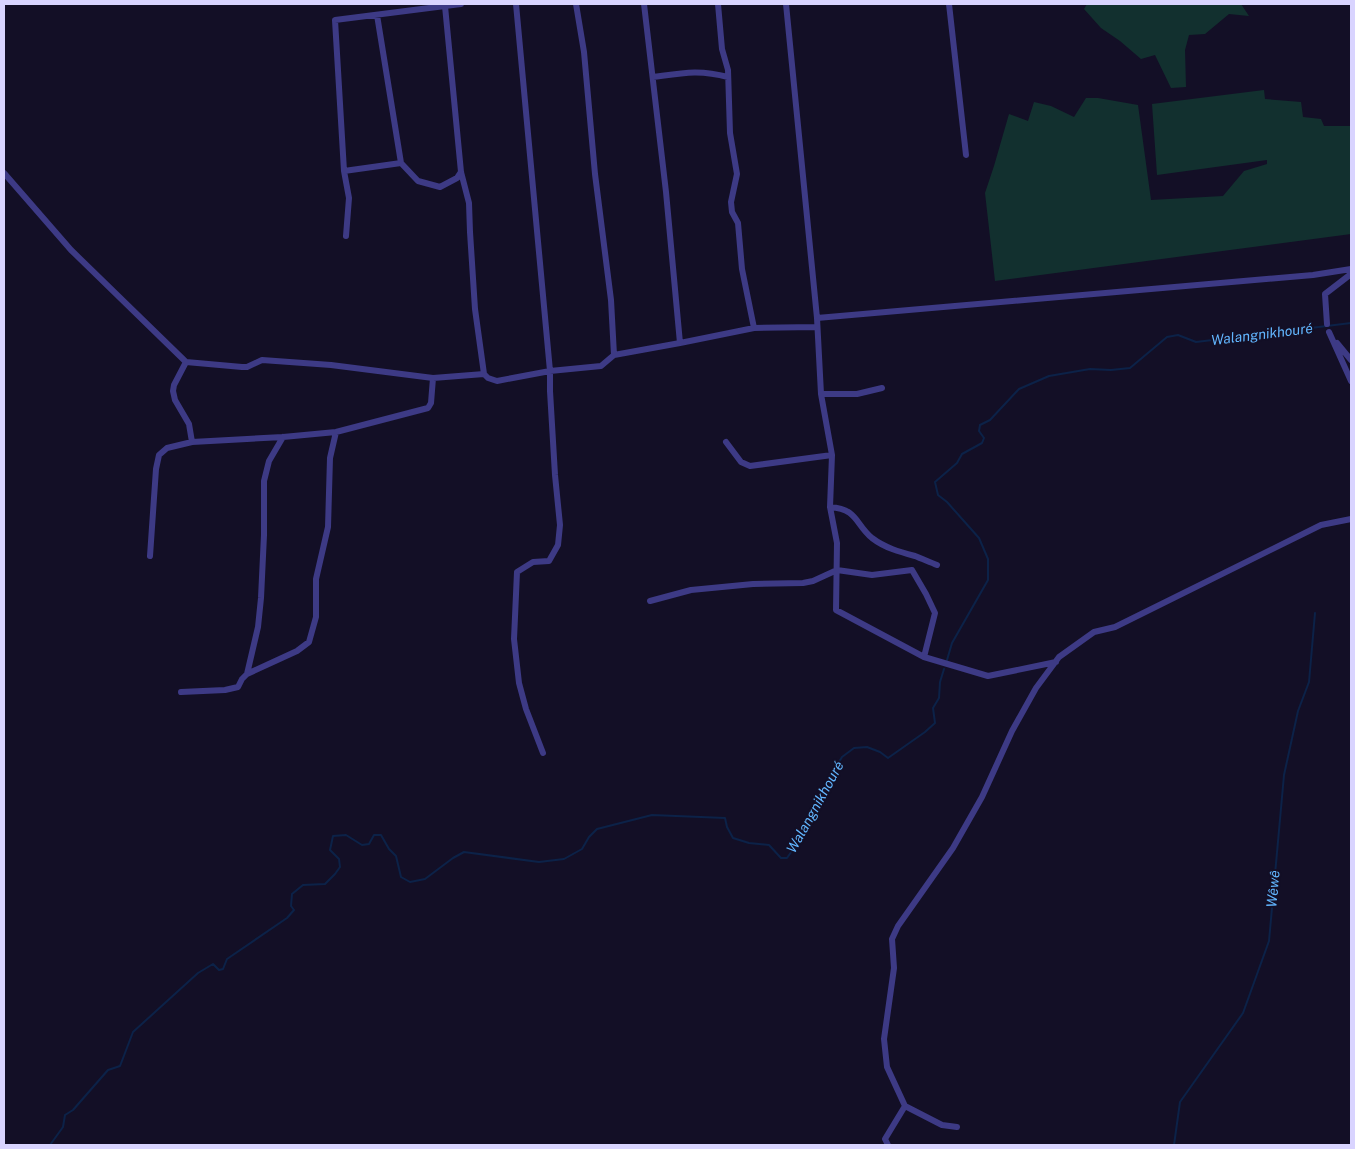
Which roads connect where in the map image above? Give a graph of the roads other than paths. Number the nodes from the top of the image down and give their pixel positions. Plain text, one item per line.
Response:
1 (461, 4) edge
2 (516, 4) edge
3 (576, 4) edge
4 (644, 4) edge
5 (718, 4) edge
6 (786, 4) edge
7 (949, 4) edge
8 (445, 5) edge
9 (377, 14) junction
10 (653, 77) junction
11 (728, 77) junction
12 (966, 155) dead end
13 (401, 163) junction
14 (344, 171) junction
15 (461, 172) junction
16 (4, 173) edge
17 (346, 236) dead end
18 (1351, 269) edge
19 (1351, 274) edge
20 (817, 318) junction
21 (1327, 324) dead end
22 (817, 327) junction
23 (754, 328) junction
24 (680, 343) junction
25 (614, 355) junction
26 (1351, 360) edge
27 (186, 362) junction
28 (550, 371) junction
29 (484, 374) junction
30 (433, 378) junction
31 (1351, 381) edge
32 (882, 388) dead end
33 (821, 394) junction
34 (336, 432) junction
35 (283, 437) junction
36 (192, 442) junction
37 (726, 442) dead end
38 (832, 455) junction
39 (830, 507) junction
40 (1351, 519) edge
41 (150, 556) dead end
42 (937, 565) dead end
43 (838, 570) junction
44 (650, 600) dead end
45 (924, 658) junction
46 (1056, 662) junction
47 (247, 674) junction
48 (181, 692) dead end
49 (544, 753) dead end
50 (905, 1106) junction
51 (957, 1127) dead end
52 (888, 1145) edge

1 - 8 street
2 - 28 street
3 - 25 street
4 - 10 street
5 - 11 street
6 - 20 street
7 - 12 street
8 - 9 street
8 - 15 street
9 - 13 street
9 - 14 street
10 - 11 street
10 - 24 street
11 - 23 street
13 - 14 street
13 - 15 street
14 - 17 street
15 - 29 street
16 - 27 street
18 - 20 street
19 - 21 street
20 - 22 street
22 - 23 street
22 - 33 street
23 - 24 street
24 - 25 street
25 - 28 street
26 - 31 street
27 - 30 street
27 - 36 street
28 - 29 street
28 - 49 street
29 - 30 street
30 - 34 street
32 - 33 street
33 - 38 street
34 - 35 street
34 - 47 street
35 - 36 street
35 - 47 street
36 - 41 street
37 - 38 street
38 - 39 street
39 - 42 street
39 - 43 street
40 - 46 street
43 - 44 street
43 - 45 street
43 - 45 street
45 - 46 street
46 - 50 street
47 - 48 street
50 - 51 street
50 - 52 street

